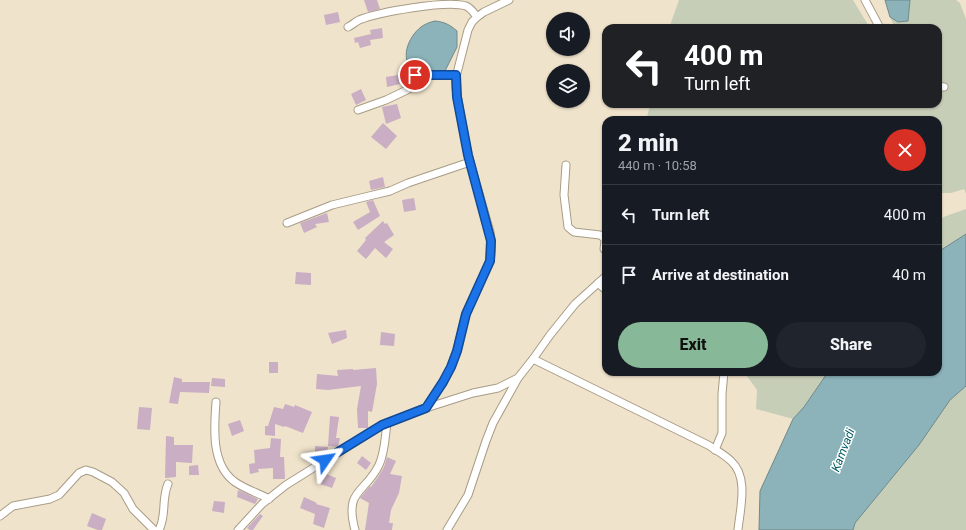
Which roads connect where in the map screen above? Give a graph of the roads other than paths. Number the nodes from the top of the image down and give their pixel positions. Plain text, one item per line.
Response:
1 (509, 0) edge
2 (865, 0) edge
3 (449, 1) edge
4 (477, 17) junction
5 (878, 24) edge
6 (348, 27) dead end
7 (456, 75) junction
8 (358, 110) dead end
9 (470, 162) junction
10 (566, 165) dead end
11 (287, 224) dead end
12 (602, 237) edge
13 (602, 280) edge
14 (598, 284) junction
15 (602, 287) edge
16 (533, 359) junction
17 (723, 376) edge
18 (518, 378) junction
19 (216, 402) dead end
20 (426, 408) junction
21 (387, 423) junction
22 (715, 450) junction
23 (168, 484) dead end
24 (269, 498) junction
25 (0, 516) edge
26 (154, 530) edge
27 (159, 530) edge
28 (238, 530) edge
29 (355, 530) edge
30 (447, 530) edge
31 (738, 530) edge

1 - 4 street
2 - 5 street
3 - 4 street
3 - 6 street
4 - 7 street
7 - 8 street
7 - 9 street
9 - 11 street
9 - 20 street
10 - 12 street
13 - 14 street
14 - 15 street
14 - 16 street
16 - 18 street
16 - 22 street
17 - 22 street
18 - 20 street
18 - 30 street
19 - 24 street
20 - 21 street
21 - 24 street
21 - 29 street
22 - 31 street
23 - 27 street
24 - 28 street
25 - 26 street

